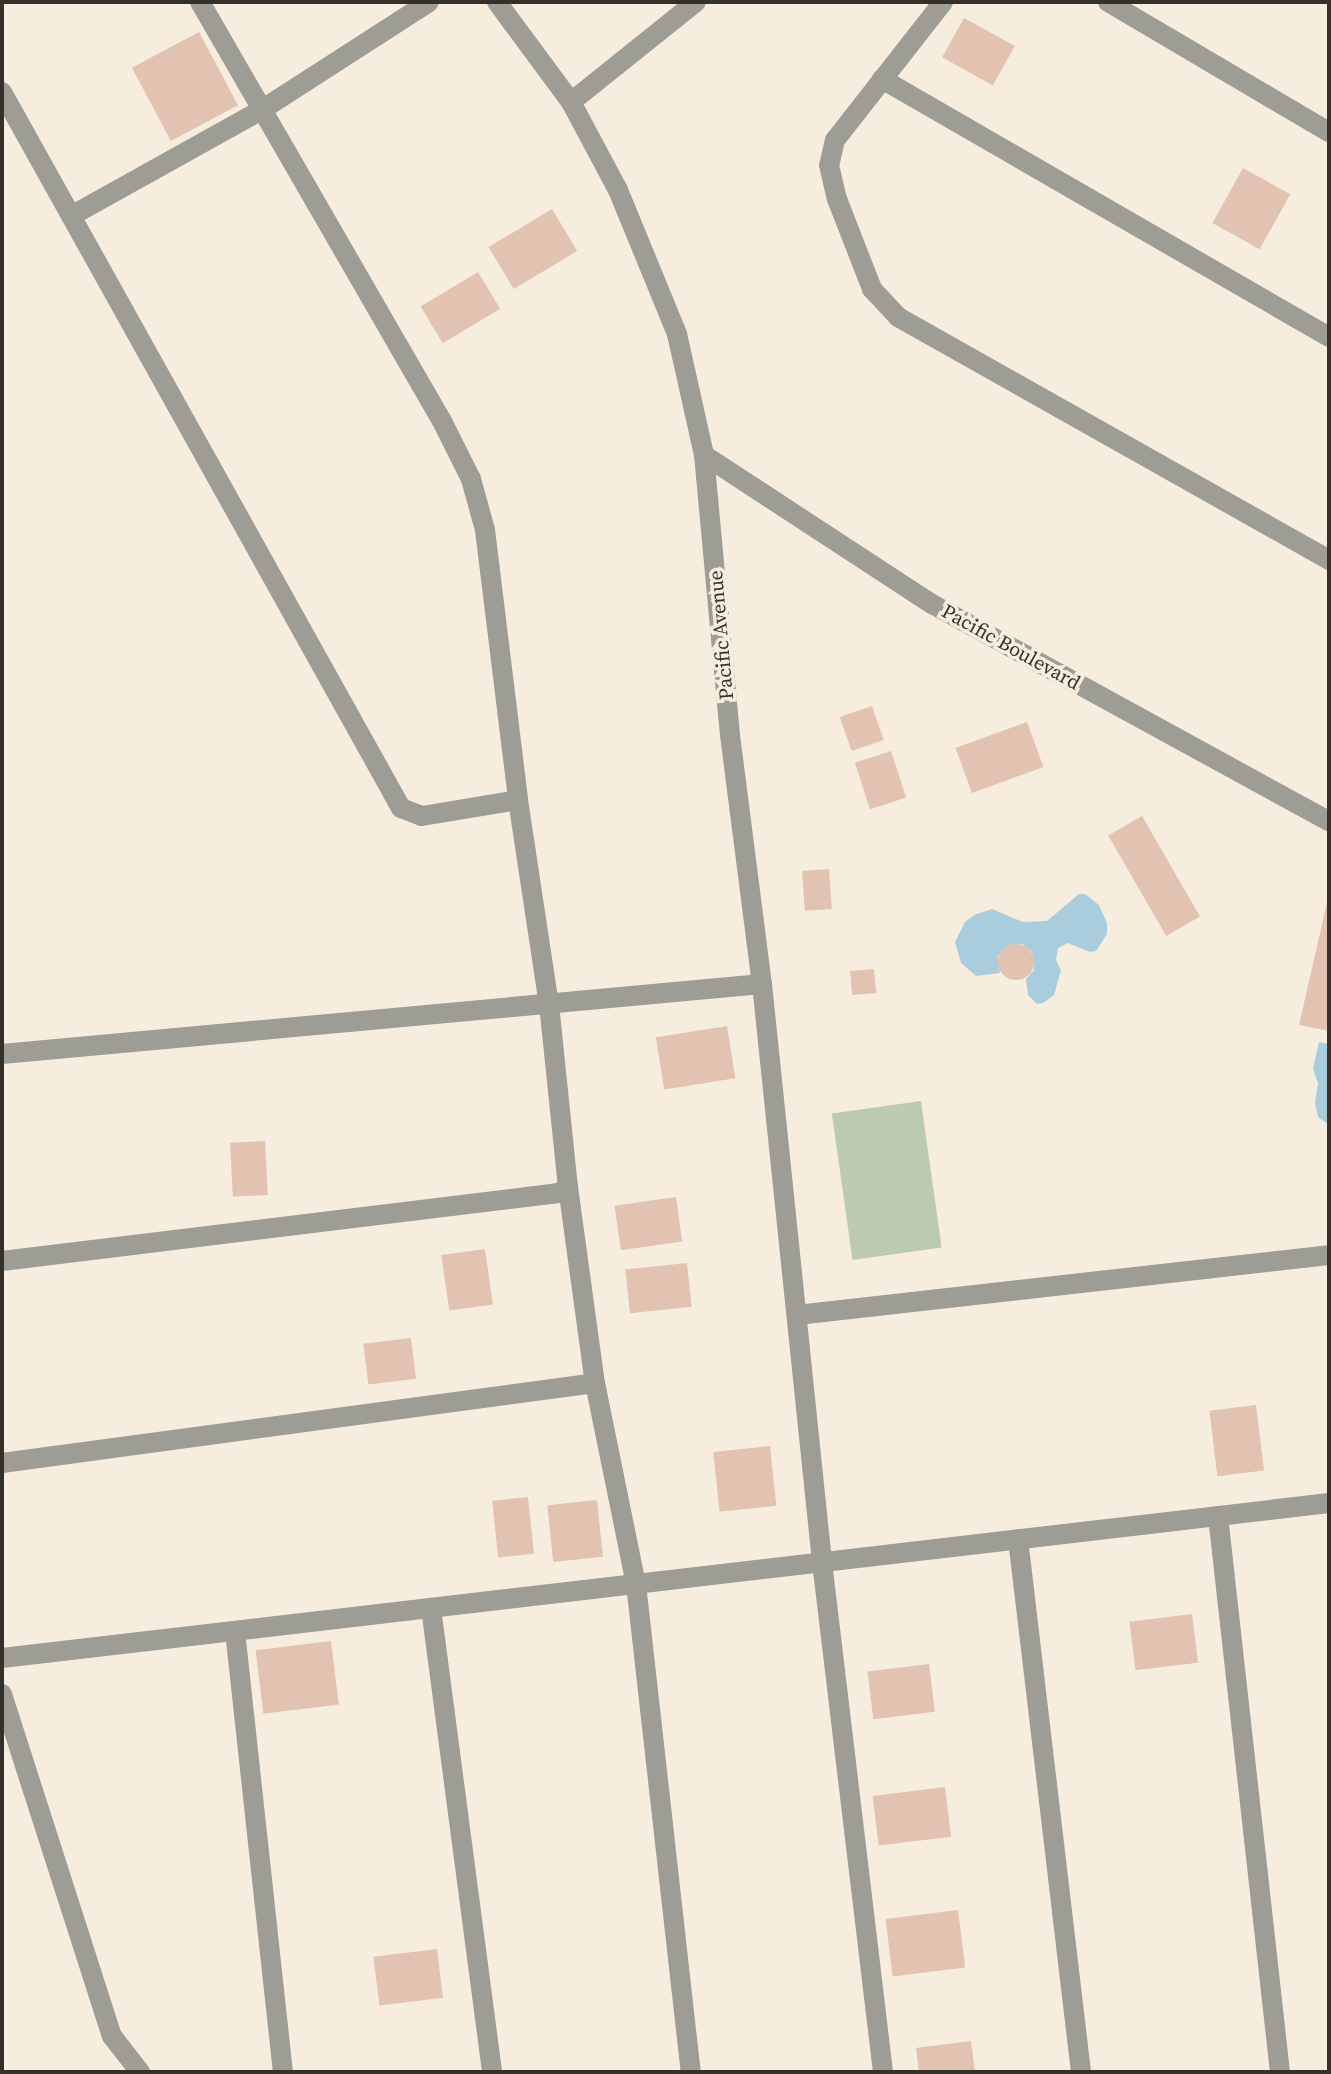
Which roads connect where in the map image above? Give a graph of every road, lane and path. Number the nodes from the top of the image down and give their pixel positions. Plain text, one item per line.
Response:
1 (200, 2) edge
2 (429, 2) edge
3 (497, 2) edge
4 (696, 2) edge
5 (943, 2) edge
6 (1108, 2) edge
7 (882, 79) junction
8 (2, 92) edge
9 (571, 102) junction
10 (263, 109) junction
11 (1329, 132) edge
12 (71, 216) junction
13 (1329, 337) edge
14 (704, 455) junction
15 (1329, 560) edge
16 (518, 800) junction
17 (1329, 821) edge
18 (762, 984) junction
19 (549, 1004) junction
20 (2, 1054) edge
21 (568, 1187) junction
22 (1329, 1255) edge
23 (2, 1261) edge
24 (797, 1315) junction
25 (595, 1383) junction
26 (2, 1463) edge
27 (1329, 1503) edge
28 (1218, 1516) junction
29 (1018, 1539) junction
30 (822, 1562) junction
31 (636, 1584) junction
32 (431, 1608) junction
33 (235, 1631) junction
34 (2, 1658) edge
35 (2, 1694) edge
36 (140, 2072) edge
37 (283, 2072) edge
38 (492, 2072) edge
39 (691, 2072) edge
40 (883, 2072) edge
41 (1081, 2072) edge
42 (1280, 2072) edge

1 - 10 street
2 - 10 street
3 - 9 street, Pacific Avenue
4 - 9 street
5 - 7 street
6 - 11 street
7 - 13 street
7 - 15 street
8 - 12 street
9 - 14 street, Pacific Avenue
10 - 12 street
10 - 16 street
12 - 16 street
14 - 17 street, Pacific Boulevard
14 - 18 street, Pacific Avenue
16 - 19 street
18 - 19 street
18 - 24 street, Pacific Avenue
19 - 20 street
19 - 21 street
21 - 23 street
21 - 25 street
22 - 24 street
24 - 30 street, Pacific Avenue
25 - 26 street
25 - 31 street
27 - 28 street
28 - 29 street
28 - 42 street
29 - 30 street
29 - 41 street
30 - 31 street
30 - 40 street, Pacific Avenue
31 - 32 street
31 - 39 street
32 - 33 street
32 - 38 street
33 - 34 street
33 - 37 street
35 - 36 street

